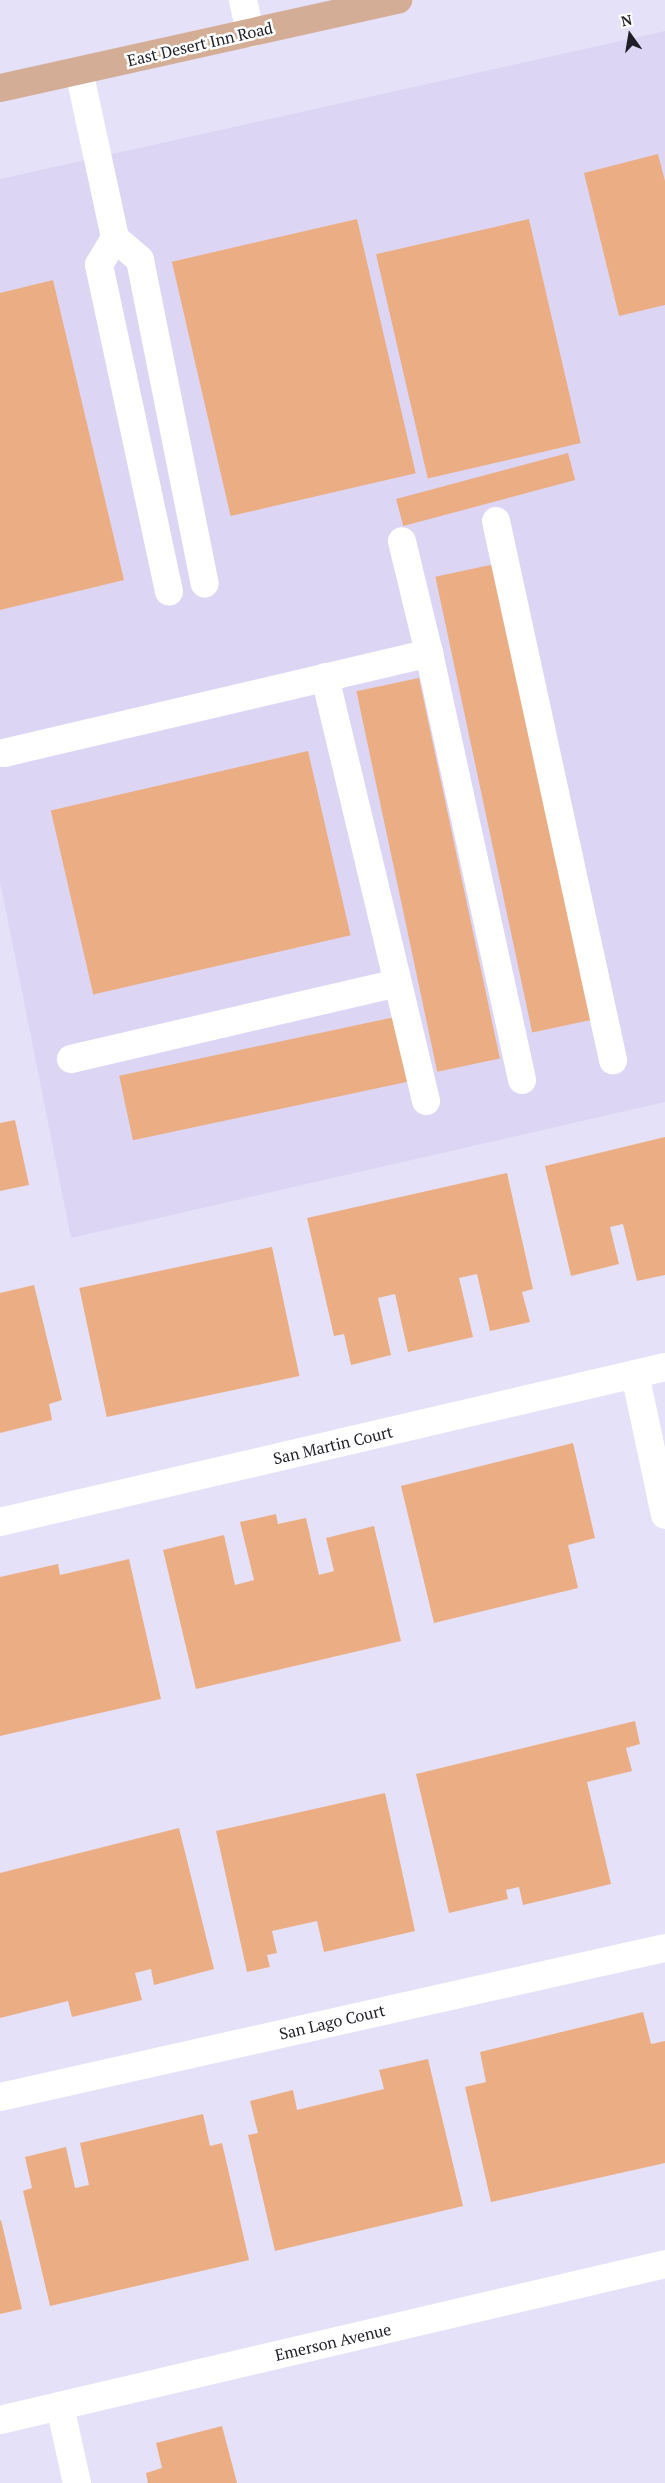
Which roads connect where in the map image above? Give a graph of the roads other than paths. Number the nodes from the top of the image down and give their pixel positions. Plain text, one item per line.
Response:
1 (243, 0) edge
2 (398, 0) edge
3 (250, 33) junction
4 (79, 71) junction
5 (0, 87) edge
6 (114, 238) junction
7 (496, 521) dead end
8 (402, 541) dead end
9 (204, 584) dead end
10 (169, 592) dead end
11 (429, 652) junction
12 (325, 677) junction
13 (4, 753) dead end
14 (397, 983) junction
15 (71, 1059) dead end
16 (613, 1060) dead end
17 (522, 1080) dead end
18 (426, 1101) dead end
19 (665, 1367) edge
20 (635, 1374) junction
21 (665, 1515) edge
22 (0, 1522) edge
23 (665, 1948) edge
24 (0, 2096) edge
25 (665, 2264) edge
26 (60, 2406) junction
27 (0, 2420) edge
28 (76, 2483) edge

1 - 3 street
2 - 3 main road, East Desert Inn Road
3 - 4 main road, East Desert Inn Road
4 - 5 main road, East Desert Inn Road
4 - 6 street
6 - 9 street
6 - 10 street
7 - 16 street
8 - 11 street
11 - 12 street
11 - 17 street
12 - 13 street
12 - 14 street
14 - 15 street
14 - 18 street
19 - 20 street, San Martin Court
20 - 21 street
20 - 22 street, San Martin Court
23 - 24 street, San Lago Court
25 - 26 street, Emerson Avenue
26 - 27 street, Emerson Avenue
26 - 28 street

